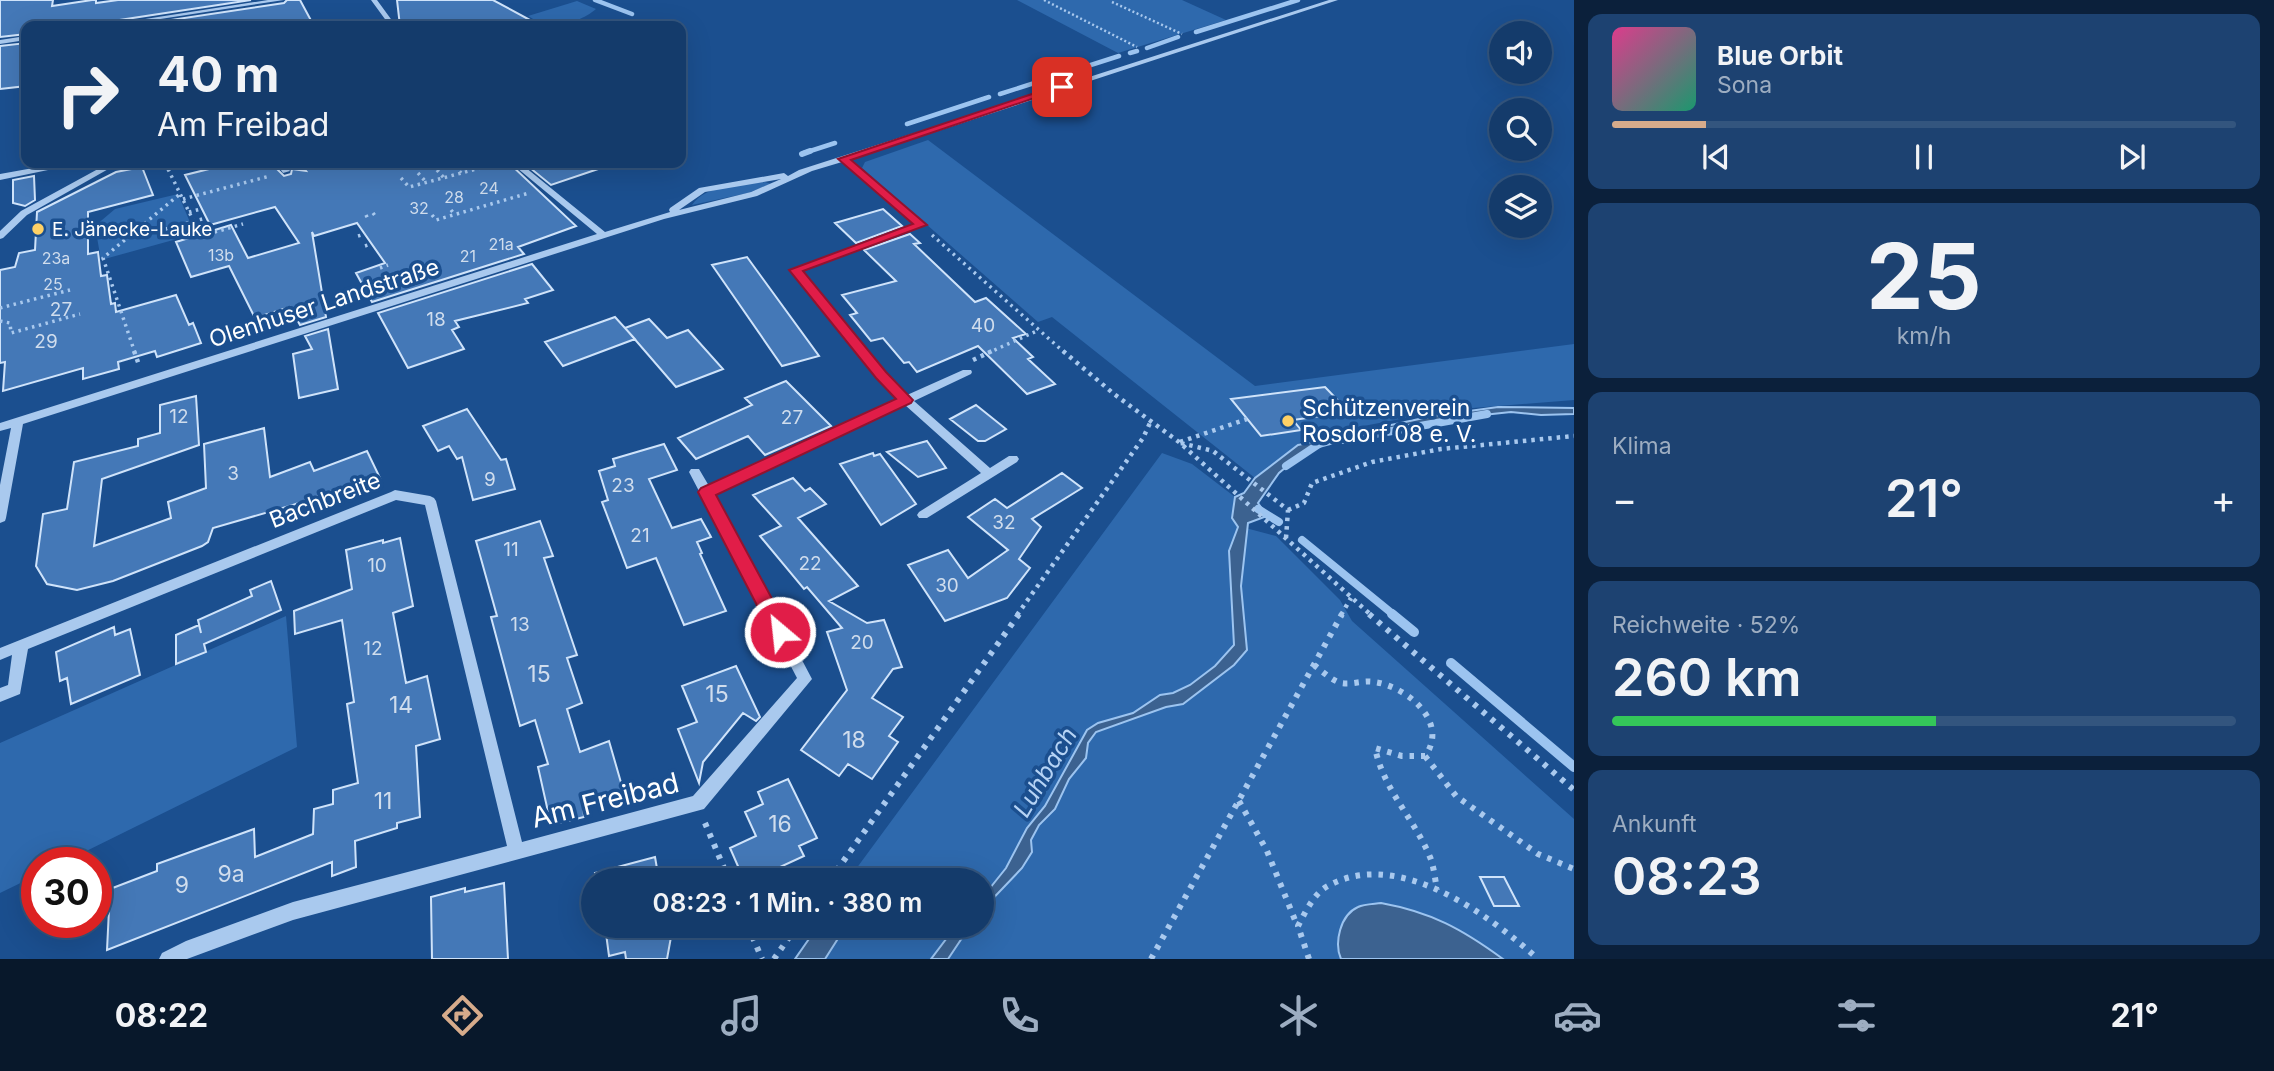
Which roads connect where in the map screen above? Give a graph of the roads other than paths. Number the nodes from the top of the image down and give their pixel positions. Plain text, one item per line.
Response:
1 (281, 0) edge
2 (374, 0) edge
3 (1335, 0) edge
4 (137, 21) edge
5 (389, 21) edge
6 (21, 39) edge
7 (0, 42) edge
8 (843, 159) junction
9 (46, 168) edge
10 (106, 168) edge
11 (284, 168) edge
12 (521, 168) edge
13 (809, 170) junction
14 (286, 171) road end
15 (0, 177) edge
16 (661, 216) junction
17 (604, 235) junction
18 (0, 236) edge
19 (967, 372) road end
20 (906, 400) junction
21 (18, 421) junction
22 (0, 427) edge
23 (1013, 459) dead end
24 (695, 472) dead end
25 (989, 474) junction
26 (706, 492) junction
27 (923, 515) dead end
28 (0, 517) edge
29 (21, 646) junction
30 (0, 654) edge
31 (0, 695) edge
32 (516, 850) junction
33 (168, 959) edge

1 - 4 street
2 - 5 street
3 - 8 street, Olenhuser Landstraße
6 - 7 street
8 - 13 street, Olenhuser Landstraße
8 - 20 street
9 - 15 street
10 - 18 street
11 - 14 street
12 - 17 street
13 - 16 street, Olenhuser Landstraße
13 - 16 street, Olenhuser Landstraße
16 - 17 street, Olenhuser Landstraße
17 - 21 street, Olenhuser Landstraße
19 - 20 street
20 - 25 street
20 - 26 street
21 - 22 street, Olenhuser Landstraße
21 - 28 street
23 - 25 street
24 - 26 street, Am Freibad
25 - 27 street
26 - 32 street, Am Freibad
29 - 30 street, Bachbreite
29 - 31 street
29 - 32 street, Bachbreite
32 - 33 street, Am Freibad

